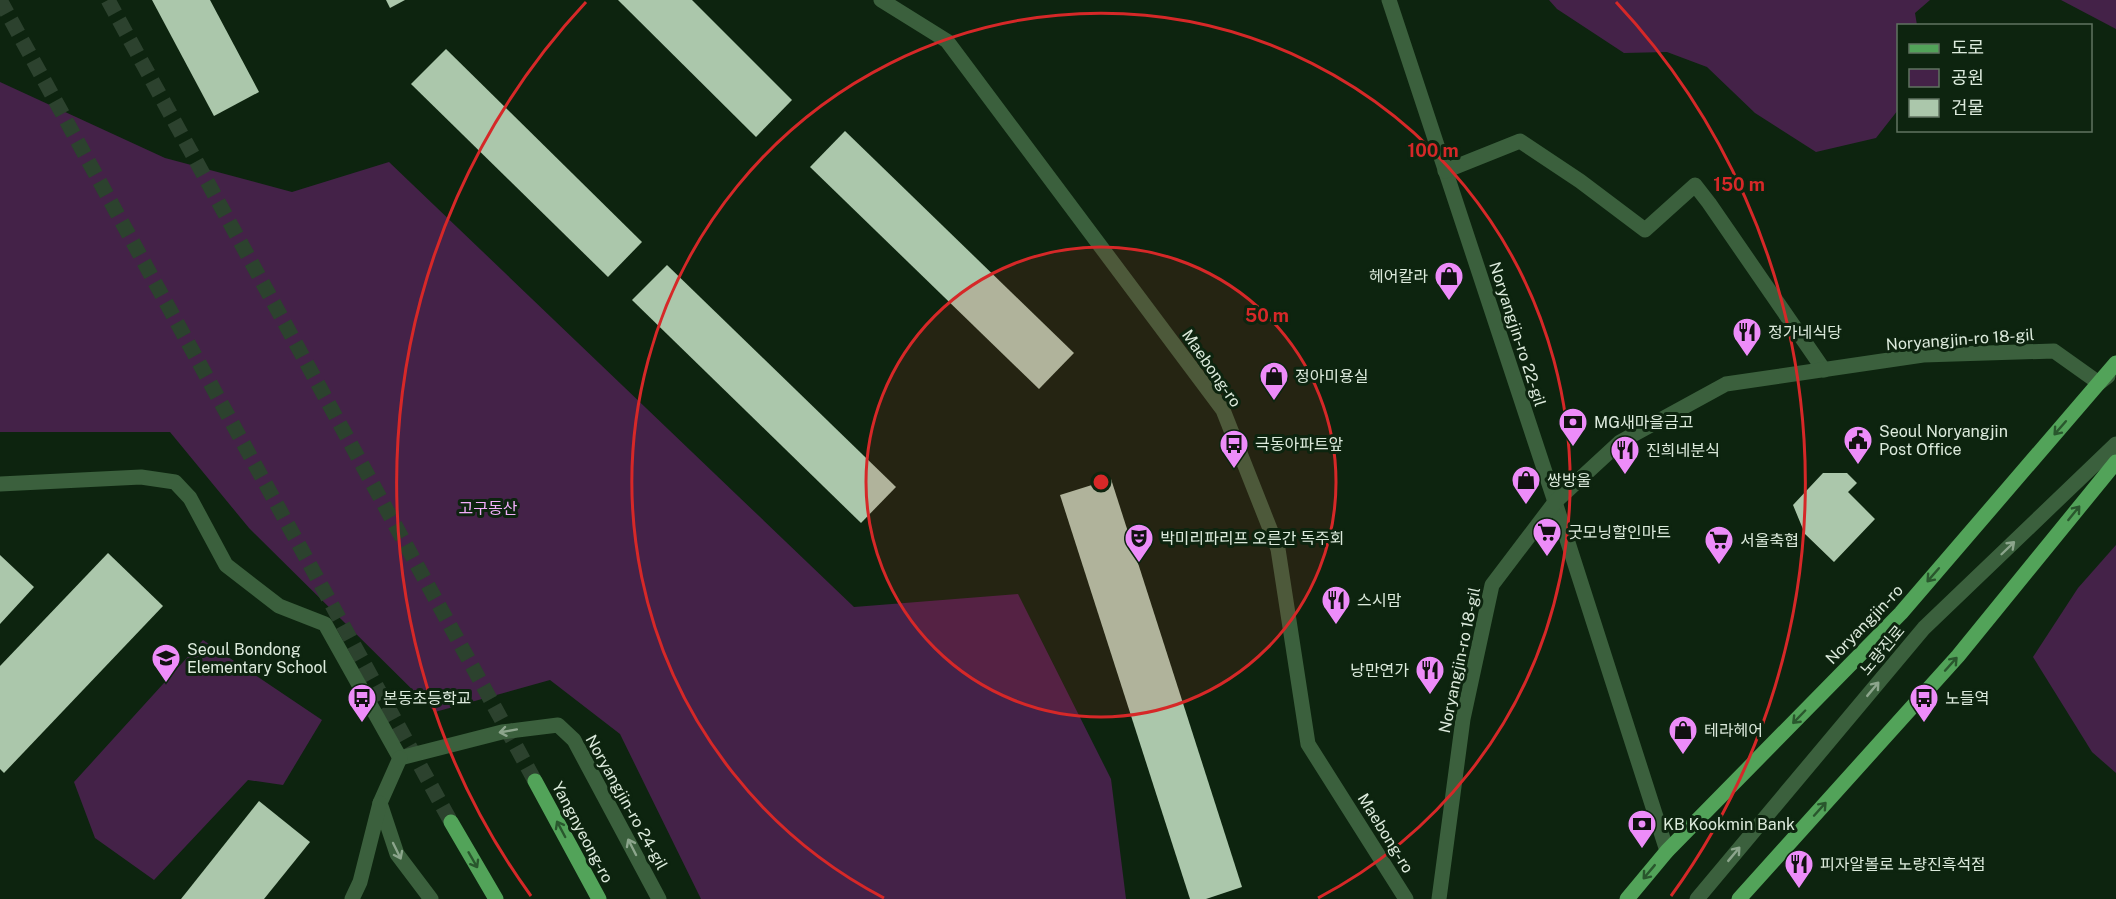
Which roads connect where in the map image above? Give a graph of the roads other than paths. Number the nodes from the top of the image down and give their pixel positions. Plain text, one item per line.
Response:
1 (881, 0) edge
2 (1389, 0) edge
3 (1445, 171) junction
4 (2116, 363) edge
5 (1824, 369) junction
6 (2116, 370) edge
7 (2099, 383) junction
8 (2116, 444) edge
9 (2116, 462) edge
10 (0, 484) edge
11 (1555, 502) junction
12 (400, 758) junction
13 (535, 781) tunnel mouth
14 (380, 803) junction
15 (451, 822) tunnel mouth
16 (1667, 851) junction
17 (352, 899) edge
18 (431, 899) edge
19 (496, 899) edge
20 (599, 899) edge
21 (659, 899) edge
22 (1406, 899) edge
23 (1439, 899) edge
24 (1627, 899) edge
25 (1697, 899) edge
26 (1739, 899) edge

1 - 22 street, Maebong-ro
2 - 3 street, Noryangjin-ro 22-gil
3 - 5 street
3 - 11 street, Noryangjin-ro 22-gil
4 - 7 main road, Noryangjin-ro
5 - 7 street, Noryangjin-ro 18-gil
5 - 11 street, Noryangjin-ro 18-gil
6 - 7 street
7 -> 16 main road, Noryangjin-ro
25 -> 8 street, 노량진로
26 -> 9 main road
10 - 12 street
11 - 16 street, Noryangjin-ro 22-gil
11 - 23 street, Noryangjin-ro 18-gil
12 - 14 street
21 -> 12 street, Noryangjin-ro 24-gil
20 -> 13 main road, Yangnyeong-ro
14 - 17 street
14 -> 18 street
15 -> 19 main road
16 -> 24 main road, Noryangjin-ro

